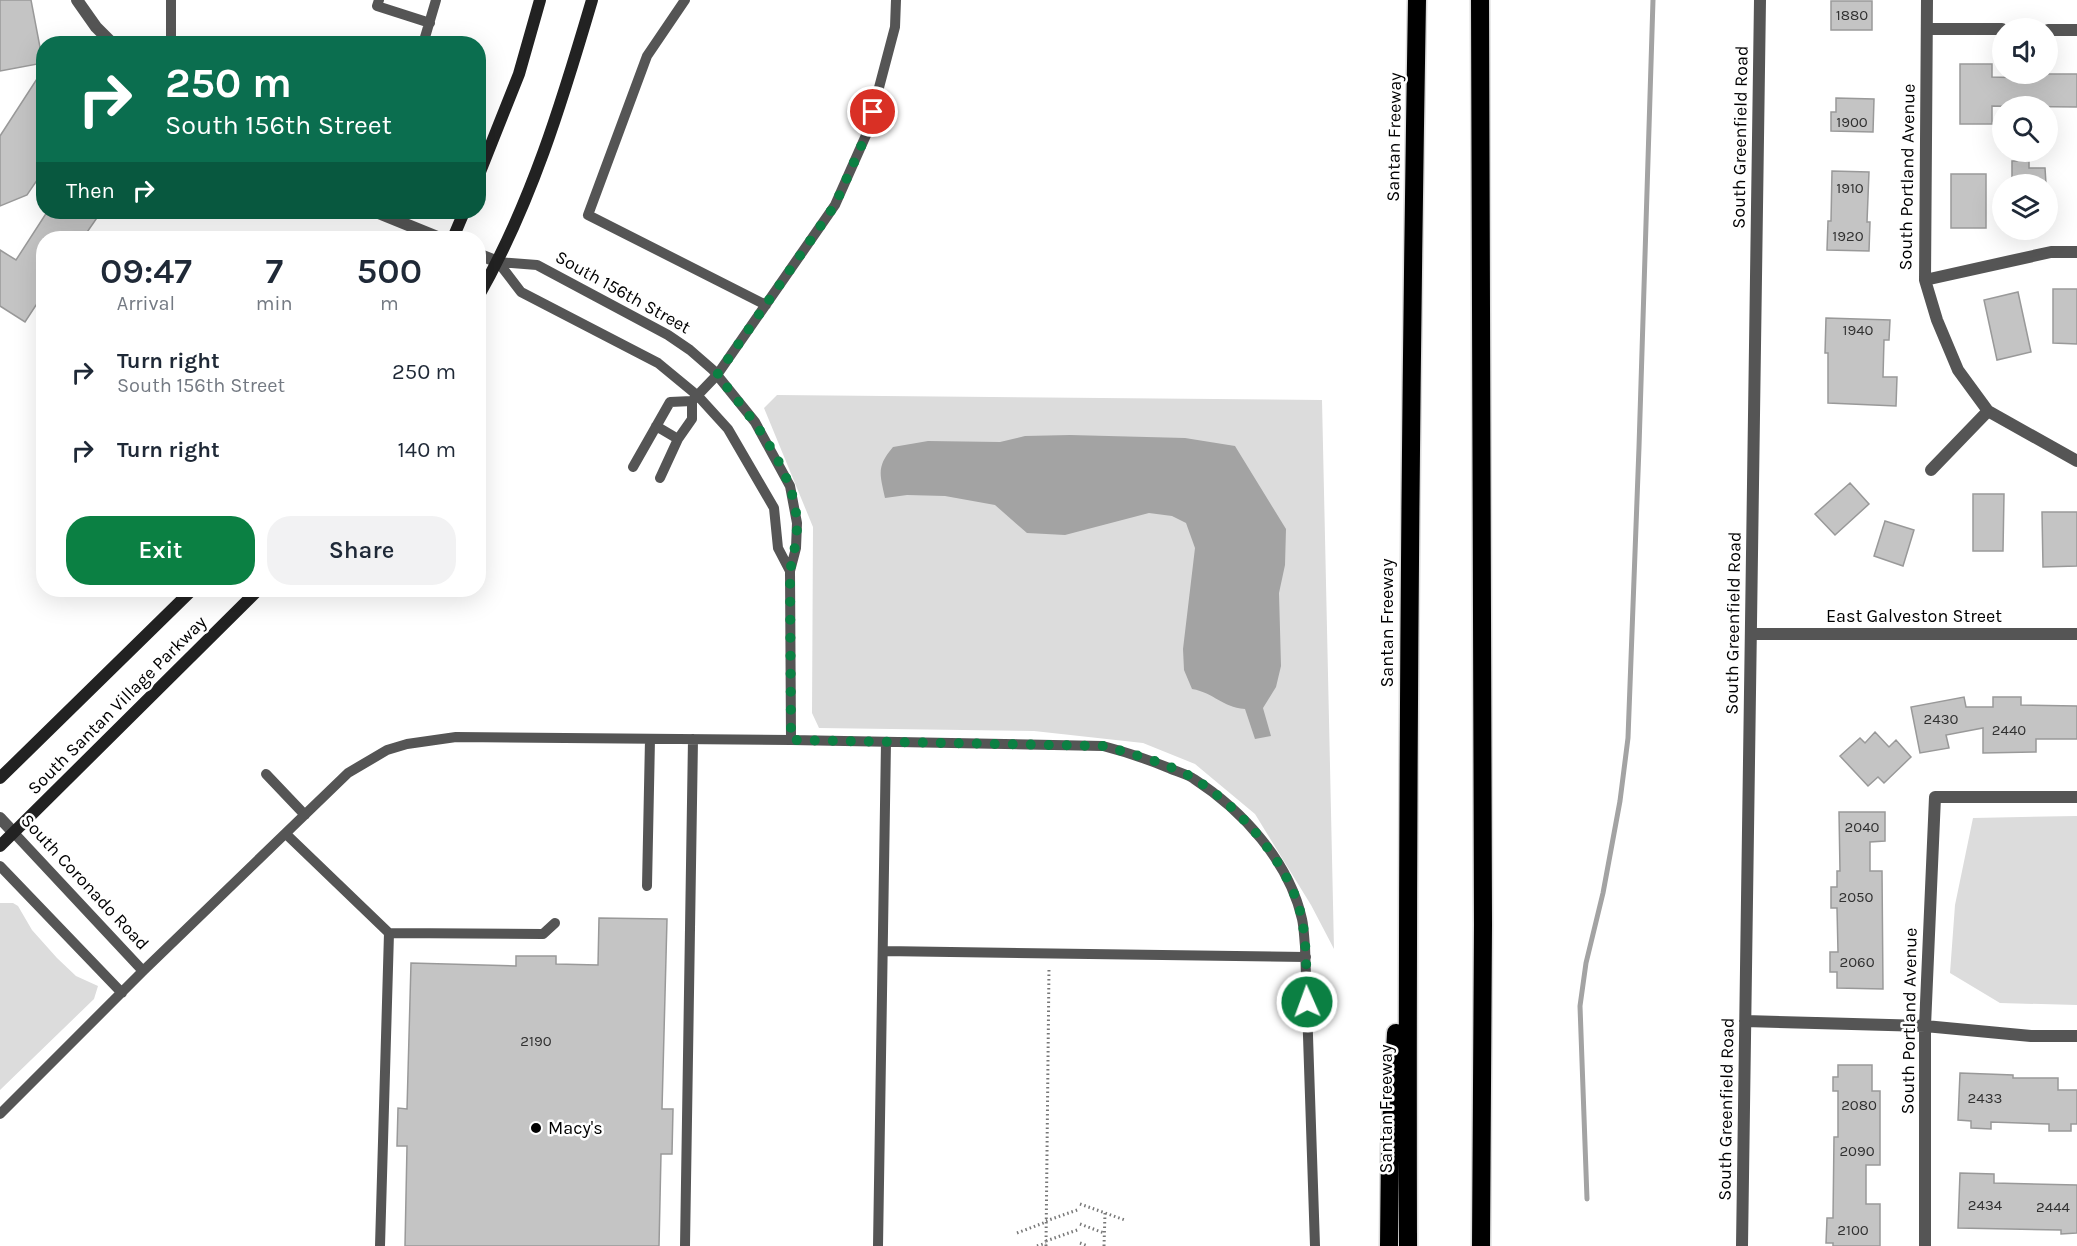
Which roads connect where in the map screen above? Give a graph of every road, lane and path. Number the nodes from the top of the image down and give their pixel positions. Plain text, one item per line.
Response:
1 (77, 0) edge
2 (171, 0) edge
3 (379, 0) edge
4 (436, 0) edge
5 (540, 0) edge
6 (592, 0) edge
7 (686, 0) edge
8 (896, 0) edge
9 (1417, 0) edge
10 (1480, 0) edge
11 (1760, 0) edge
12 (1927, 0) edge
13 (430, 23) junction
14 (1927, 29) junction
15 (1992, 29) edge
16 (2058, 30) edge
17 (2077, 30) edge
18 (105, 36) edge
19 (171, 36) edge
20 (426, 36) edge
21 (486, 157) edge
22 (393, 219) edge
23 (423, 231) edge
24 (2077, 252) edge
25 (486, 257) edge
26 (498, 262) junction
27 (1924, 280) junction
28 (486, 283) edge
29 (766, 305) junction
30 (717, 375) junction
31 (695, 398) junction
32 (1988, 411) junction
33 (656, 426) junction
34 (678, 439) junction
35 (2077, 461) edge
36 (633, 467) dead end
37 (1931, 470) dead end
38 (660, 478) dead end
39 (790, 571) junction
40 (185, 597) edge
41 (251, 597) edge
42 (1751, 634) junction
43 (2077, 634) edge
44 (650, 739) junction
45 (693, 739) junction
46 (791, 740) junction
47 (886, 742) junction
48 (266, 774) dead end
49 (0, 778) edge
50 (2077, 797) edge
51 (305, 815) junction
52 (0, 818) edge
53 (1407, 825) junction
54 (14, 832) junction
55 (286, 834) junction
56 (0, 846) edge
57 (0, 866) edge
58 (647, 885) dead end
59 (555, 922) dead end
60 (389, 933) junction
61 (883, 951) junction
62 (1306, 957) junction
63 (1049, 967) dead end
64 (143, 971) junction
65 (122, 993) junction
66 (1745, 1021) junction
67 (1925, 1026) junction
68 (2077, 1036) edge
69 (0, 1114) edge
70 (1482, 1189) junction
71 (1080, 1204) dead end
72 (1080, 1209) dead end
73 (1105, 1213) junction
74 (1125, 1220) dead end
75 (1046, 1221) junction
76 (1080, 1224) dead end
77 (1080, 1229) dead end
78 (1017, 1233) dead end
79 (1104, 1233) junction
80 (1046, 1243) edge
81 (1080, 1243) dead end
82 (380, 1246) edge
83 (685, 1246) edge
84 (878, 1246) edge
85 (1037, 1246) edge
86 (1088, 1246) edge
87 (1104, 1246) edge
88 (1315, 1246) edge
89 (1389, 1246) edge
90 (1408, 1246) edge
91 (1482, 1246) edge
92 (1494, 1246) edge
93 (1742, 1246) edge
94 (1924, 1246) edge

1 - 18 street
2 - 19 lane
3 - 13 lane
4 - 13 lane
5 - 21 main road
6 - 26 main road
7 - 29 lane
8 - 29 lane
9 - 53 highway, Santan Freeway
10 - 70 highway
11 - 42 street, South Greenfield Road
12 - 14 street, South Portland Avenue
13 - 20 lane
14 - 15 street
14 - 27 street, South Portland Avenue
16 - 17 street
22 - 23 street
24 - 27 street
25 - 26 street, South 156th Street
26 - 28 main road
26 - 30 lane, South 156th Street
26 - 31 lane, South 156th Street
27 - 32 street, South Portland Avenue
29 - 30 lane
30 - 31 lane
30 - 39 lane, South 156th Street
31 - 33 lane
31 - 34 lane
31 - 39 lane, South 156th Street
32 - 35 street
32 - 37 street
33 - 34 lane
33 - 36 lane
34 - 38 lane
39 - 46 lane, South 156th Street
40 - 49 main road, South Santan Village Parkway
41 - 54 main road, South Santan Village Parkway
42 - 43 street, East Galveston Street
42 - 66 street, South Greenfield Road
44 - 45 lane
44 - 51 lane
44 - 58 lane
45 - 46 lane
45 - 83 lane
46 - 47 lane
47 - 61 lane
47 - 62 lane
48 - 51 lane
50 - 67 street, South Portland Avenue
51 - 55 lane
52 - 54 street, South Coronado Road
53 - 89 highway
53 - 90 highway, Santan Freeway
54 - 56 main road, South Santan Village Parkway
54 - 64 lane, South Coronado Road
55 - 60 lane
55 - 64 lane
57 - 65 lane
59 - 60 lane
60 - 82 lane
61 - 62 lane
61 - 84 lane
62 - 88 lane
63 - 75 path
64 - 65 lane
65 - 69 lane
66 - 67 street
66 - 93 street, South Greenfield Road
67 - 68 street
67 - 94 street, South Portland Avenue
70 - 91 highway
70 - 92 highway
71 - 73 path
72 - 75 path
73 - 74 path
73 - 79 path
75 - 78 path
75 - 80 path
76 - 79 path
77 - 80 path
79 - 87 path
80 - 85 path
81 - 86 path

